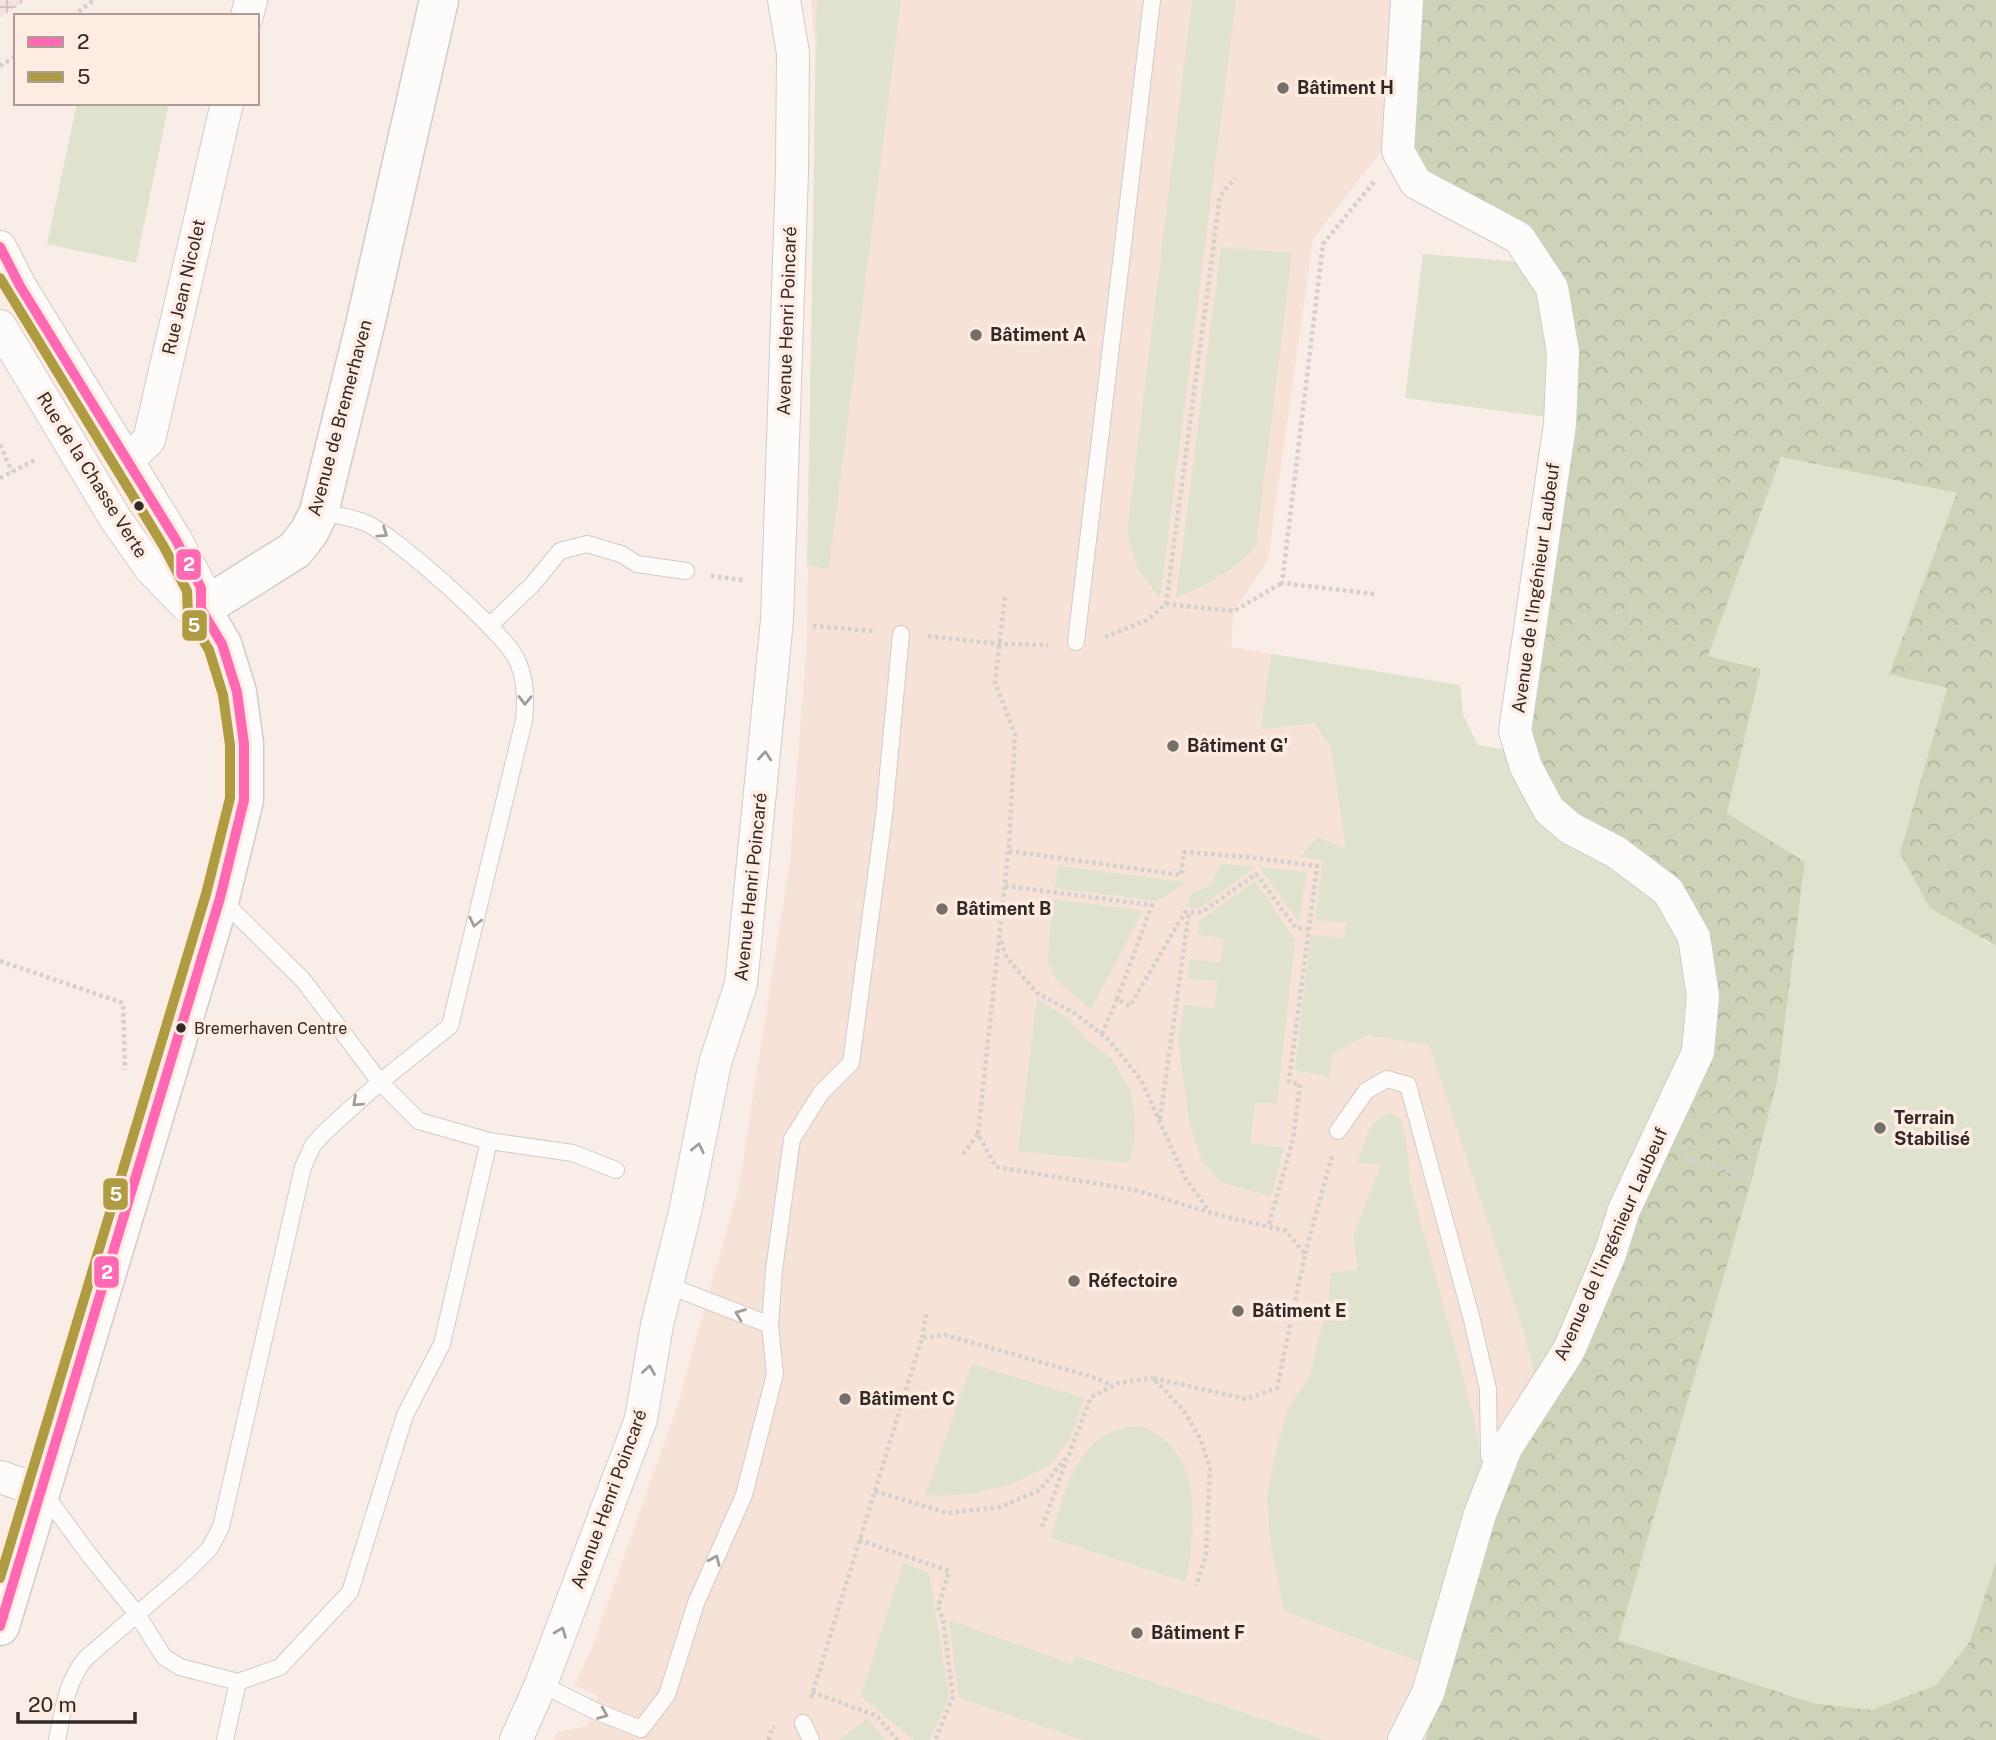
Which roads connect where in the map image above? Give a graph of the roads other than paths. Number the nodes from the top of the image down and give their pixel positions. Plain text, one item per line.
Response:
1 (439, 0) edge
2 (784, 0) edge
3 (1153, 0) edge
4 (1407, 0) edge
5 (227, 105) edge
6 (0, 247) edge
7 (0, 326) edge
8 (126, 462) junction
9 (319, 512) junction
10 (686, 571) road end
11 (201, 609) junction
12 (489, 626) junction
13 (901, 634) road end
14 (1076, 642) road end
15 (220, 898) junction
16 (380, 1082) junction
17 (1338, 1131) road end
18 (489, 1141) junction
19 (616, 1170) dead end
20 (667, 1285) junction
21 (770, 1325) junction
22 (1498, 1466) junction
23 (0, 1478) edge
24 (42, 1491) junction
25 (137, 1614) junction
26 (0, 1626) edge
27 (238, 1682) junction
28 (541, 1684) junction
29 (803, 1723) road end
30 (57, 1740) edge
31 (225, 1740) edge
32 (516, 1740) edge
33 (811, 1740) edge
34 (1404, 1740) edge

1 - 9 street, Avenue de Bremerhaven
20 -> 2 street, Avenue Henri Poincaré
3 - 14 lane
4 - 22 street, Avenue de l'Ingénieur Laubeuf
5 - 8 street, Rue Jean Nicolet
6 - 8 street, Rue de la Chasse Verte
7 - 11 street, Rue de la Chasse Verte
8 - 11 street, Rue de la Chasse Verte
9 - 11 street, Avenue de Bremerhaven
9 -> 12 lane
10 - 12 lane
11 - 15 street
12 -> 16 lane
13 - 21 lane
15 - 16 lane
15 - 24 street
16 - 18 lane
16 -> 25 lane
17 - 22 lane
18 - 19 lane
18 - 27 lane
21 -> 20 lane
28 -> 20 street, Avenue Henri Poincaré
28 -> 21 lane
22 - 34 street, Avenue de l'Ingénieur Laubeuf
23 - 24 street
24 - 25 lane
24 - 26 street
25 - 27 lane
25 - 30 lane
27 - 31 lane
28 - 32 street, Avenue Henri Poincaré
29 - 33 lane

